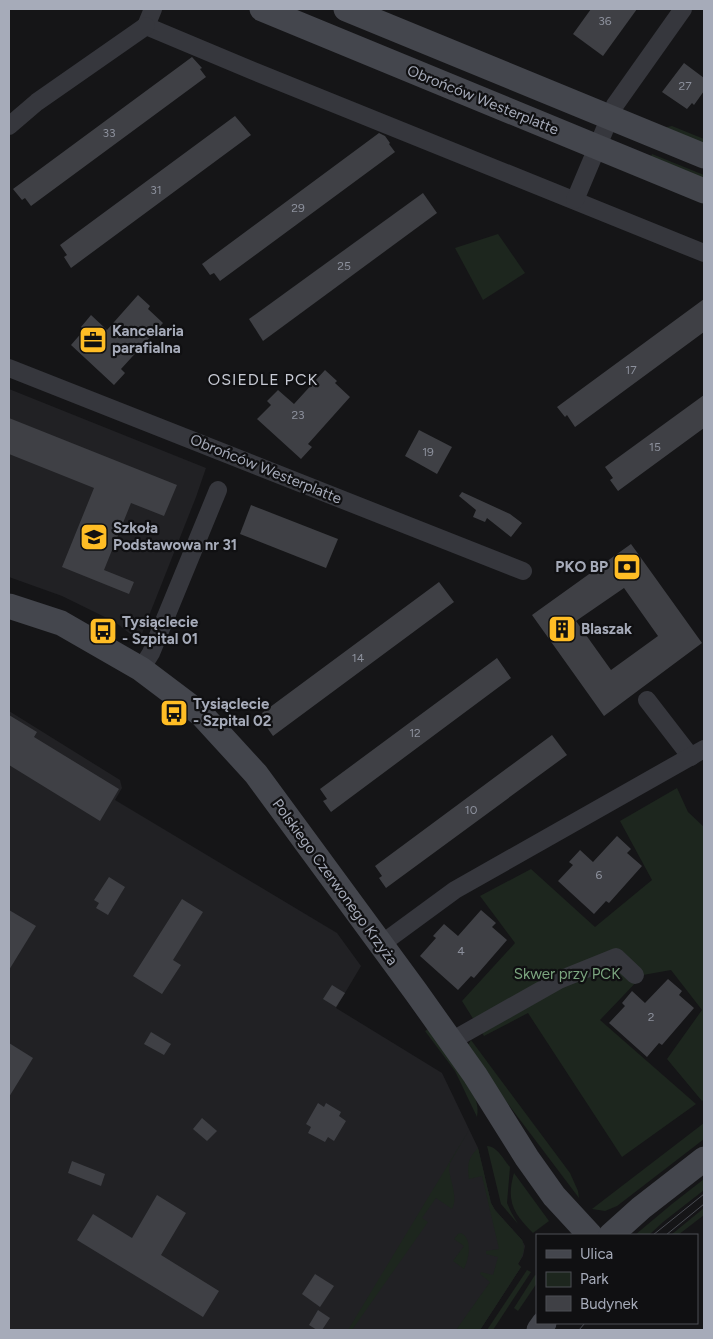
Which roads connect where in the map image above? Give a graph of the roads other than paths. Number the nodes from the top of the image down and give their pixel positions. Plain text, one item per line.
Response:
1 (153, 9) edge
2 (262, 9) edge
3 (346, 9) edge
4 (683, 9) edge
5 (146, 26) junction
6 (609, 117) junction
7 (9, 126) edge
8 (598, 147) junction
9 (704, 156) edge
10 (704, 191) edge
11 (575, 200) junction
12 (704, 253) edge
13 (9, 368) edge
14 (218, 490) dead end
15 (523, 571) dead end
16 (9, 606) edge
17 (141, 669) junction
18 (647, 700) dead end
19 (698, 753) edge
20 (380, 945) junction
21 (635, 975) dead end
22 (451, 1041) junction
23 (704, 1160) edge
24 (589, 1234) edge
25 (612, 1234) edge

1 - 5 street
2 - 8 main road, Obrońców Westerplatte
3 - 6 main road
4 - 6 street
5 - 7 street
5 - 11 street
6 - 8 street
6 - 9 main road
8 - 10 main road, Obrońców Westerplatte
8 - 11 street
11 - 12 street
13 - 15 street, Obrońców Westerplatte
14 - 17 street
16 - 17 main road, Polskiego Czerwonego Krzyża
17 - 20 main road, Polskiego Czerwonego Krzyża
18 - 19 street
19 - 20 street
20 - 22 main road, Polskiego Czerwonego Krzyża
21 - 22 street
22 - 24 main road, Polskiego Czerwonego Krzyża
23 - 25 main road

